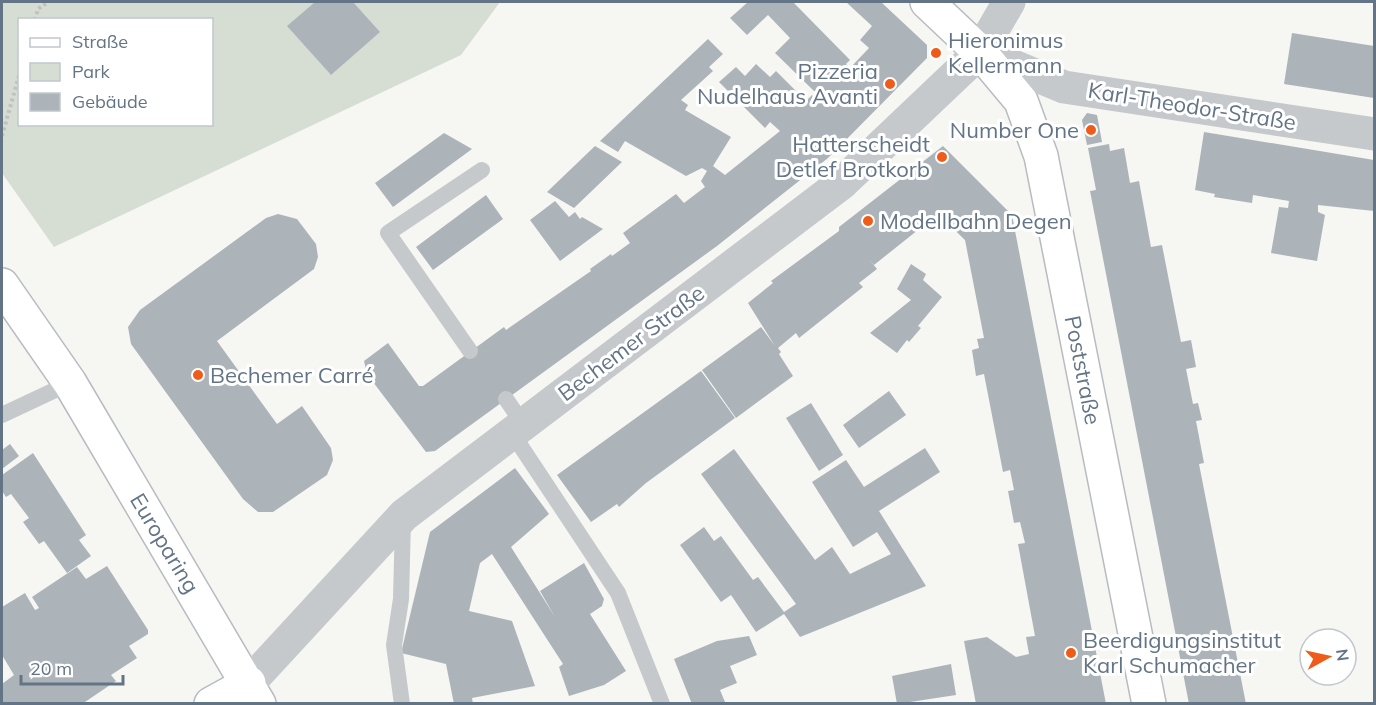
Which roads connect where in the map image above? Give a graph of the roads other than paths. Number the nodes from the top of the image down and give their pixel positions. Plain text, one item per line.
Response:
1 (927, 2) edge
2 (1009, 2) edge
3 (980, 52) junction
4 (1374, 134) edge
5 (482, 170) dead end
6 (2, 285) edge
7 (470, 351) dead end
8 (70, 383) junction
9 (2, 415) edge
10 (514, 419) junction
11 (404, 514) junction
12 (254, 693) edge
13 (211, 704) edge
14 (402, 704) edge
15 (662, 704) edge
16 (1149, 704) edge

1 - 3 street, Poststraße
2 - 3 street, Bechemer Straße
3 - 4 street, Karl-Theodor-Straße
3 - 10 street, Bechemer Straße
3 - 16 street, Poststraße
5 - 7 lane
6 - 8 street, Europaring
8 - 9 lane
8 - 12 street, Europaring
10 - 11 street, Bechemer Straße
10 - 15 lane
11 - 12 street, Bechemer Straße
11 - 14 lane
12 - 13 street

